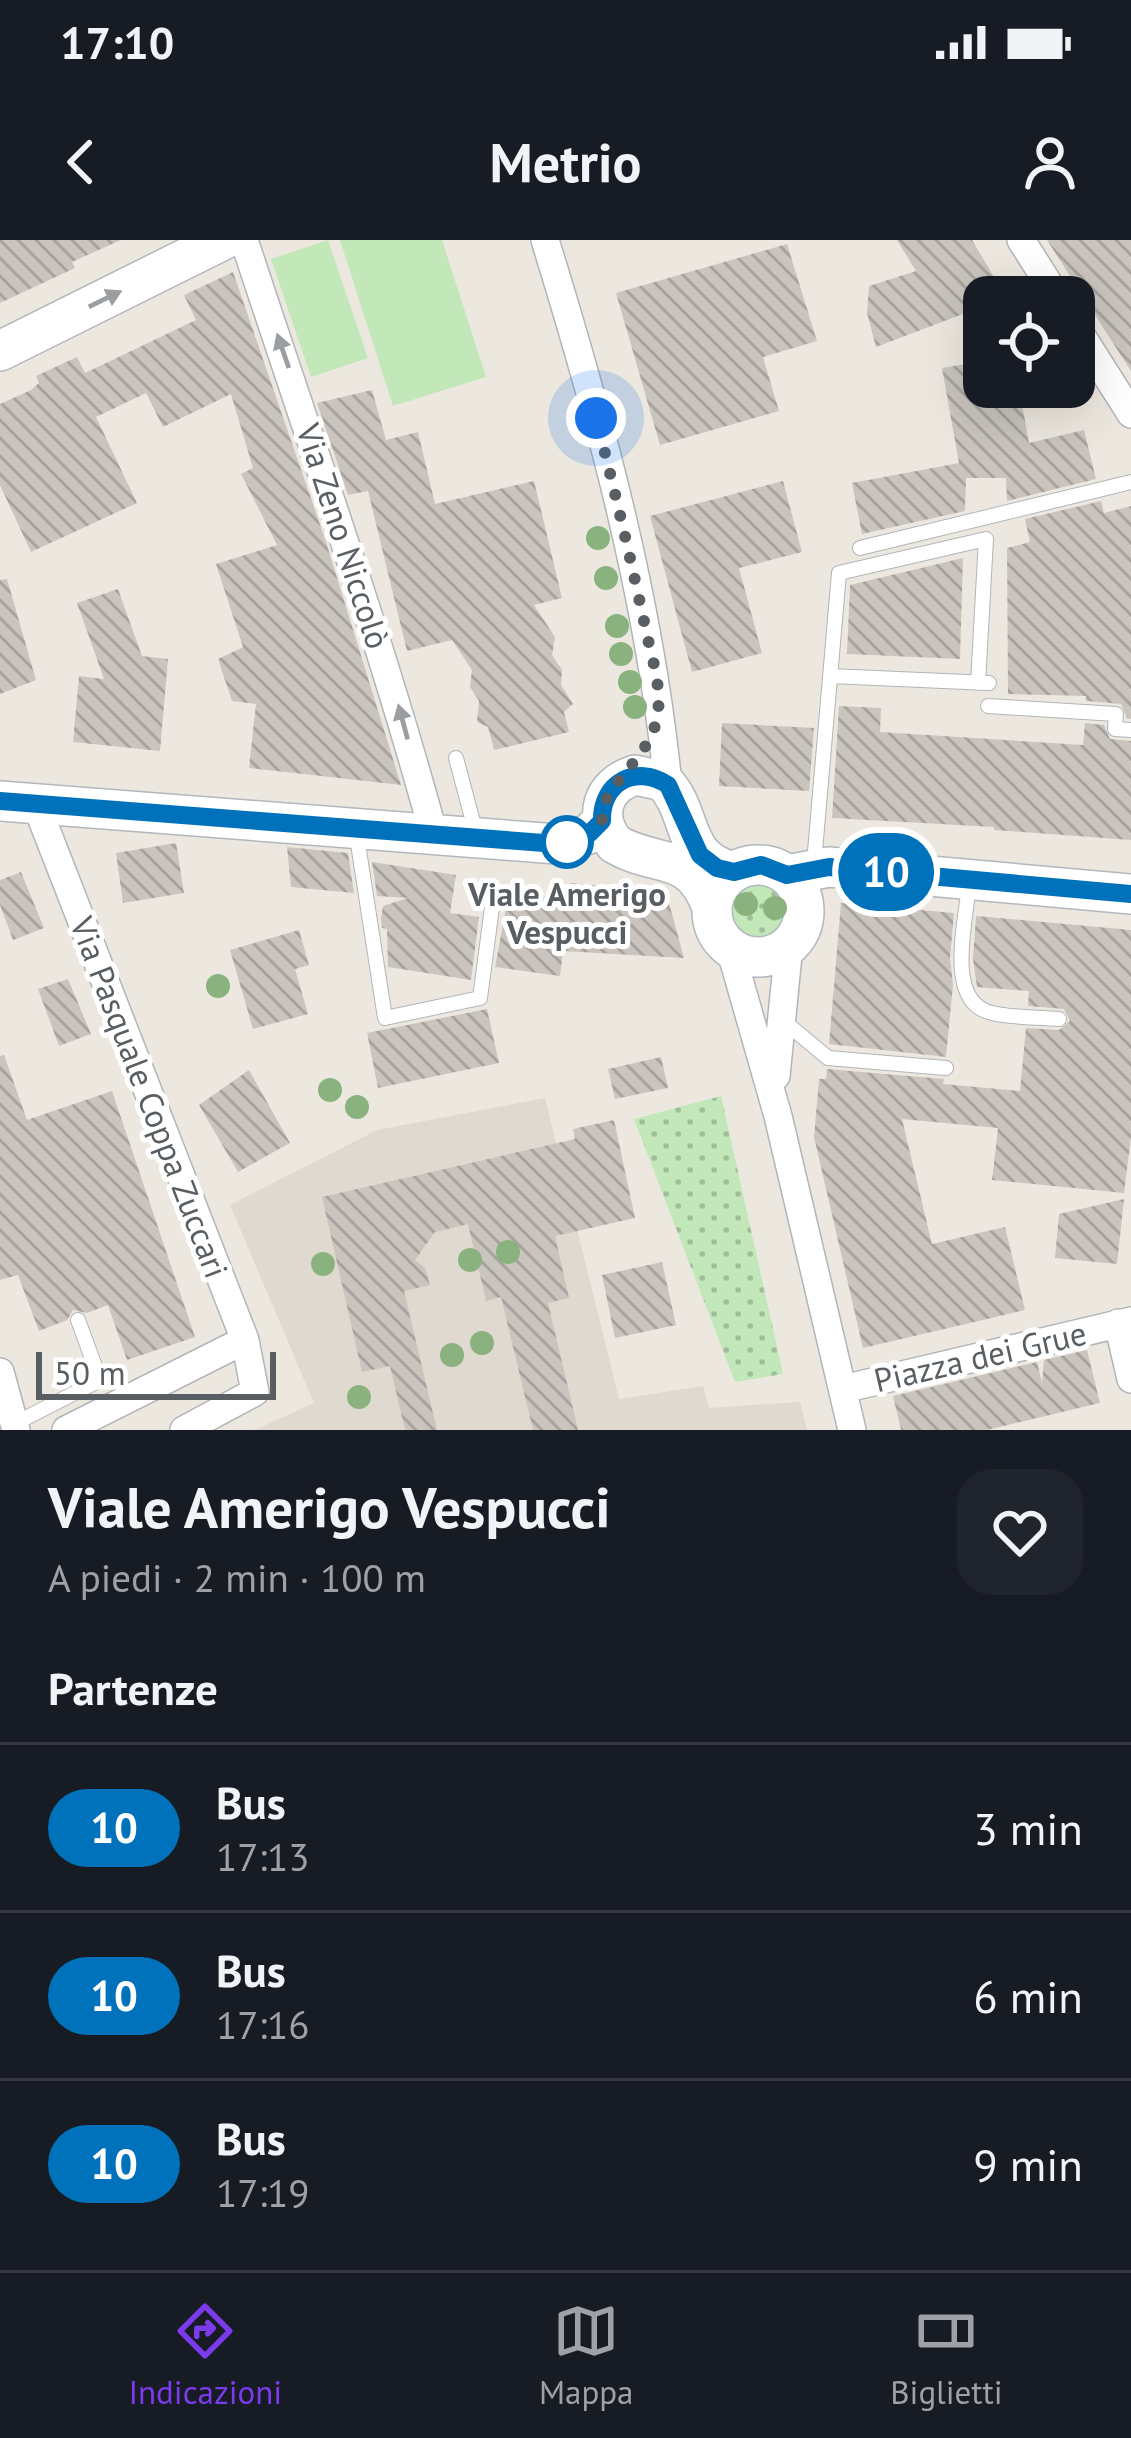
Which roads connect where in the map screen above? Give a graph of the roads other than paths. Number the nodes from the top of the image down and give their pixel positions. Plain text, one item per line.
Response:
1 (224, 240) edge
2 (244, 240) edge
3 (545, 240) edge
4 (1022, 240) edge
5 (1044, 276) edge
6 (0, 350) edge
7 (1095, 357) edge
8 (1131, 414) edge
9 (1131, 482) edge
10 (860, 548) dead end
11 (830, 676) junction
12 (659, 697) junction
13 (988, 706) dead end
14 (1131, 730) edge
15 (456, 758) dead end
16 (622, 780) junction
17 (668, 785) junction
18 (18, 803) edge
19 (602, 821) junction
20 (356, 828) junction
21 (434, 835) junction
22 (478, 838) junction
23 (734, 872) junction
24 (800, 872) junction
25 (969, 880) junction
26 (1131, 894) edge
27 (493, 900) dead end
28 (712, 907) junction
29 (790, 945) junction
30 (730, 948) junction
31 (1059, 1019) dead end
32 (766, 1025) junction
33 (946, 1069) dead end
34 (78, 1320) dead end
35 (1124, 1322) edge
36 (245, 1340) junction
37 (0, 1372) edge
38 (1131, 1379) edge
39 (842, 1389) junction
40 (15, 1427) edge
41 (66, 1430) edge
42 (184, 1430) edge
43 (852, 1430) edge

6 -> 1 street
21 -> 2 street, Via Zeno Niccolò
3 - 12 street
4 - 5 street
7 - 8 street
9 - 10 lane
11 - 11 lane
11 - 24 lane
12 - 16 street
12 - 17 street
13 - 14 lane
15 - 22 lane
16 - 17 street
16 - 19 street
17 - 23 street
18 - 20 street
18 - 36 street, Via Pasquale Coppa Zuccari
19 - 22 street
19 - 28 street
20 - 21 street
20 - 27 lane
21 - 22 street
23 - 24 street
23 - 28 street
24 - 25 street
24 - 29 street
25 - 26 street
25 - 31 lane
28 - 30 street
29 - 30 street
29 - 32 street
30 - 32 street
32 - 33 lane
32 - 39 street
34 - 40 lane
35 - 38 street, Piazza dei Grue
35 - 39 street, Piazza dei Grue
36 - 41 street
36 - 42 street, Via Pasquale Coppa Zuccari
37 - 40 street
39 - 43 street

